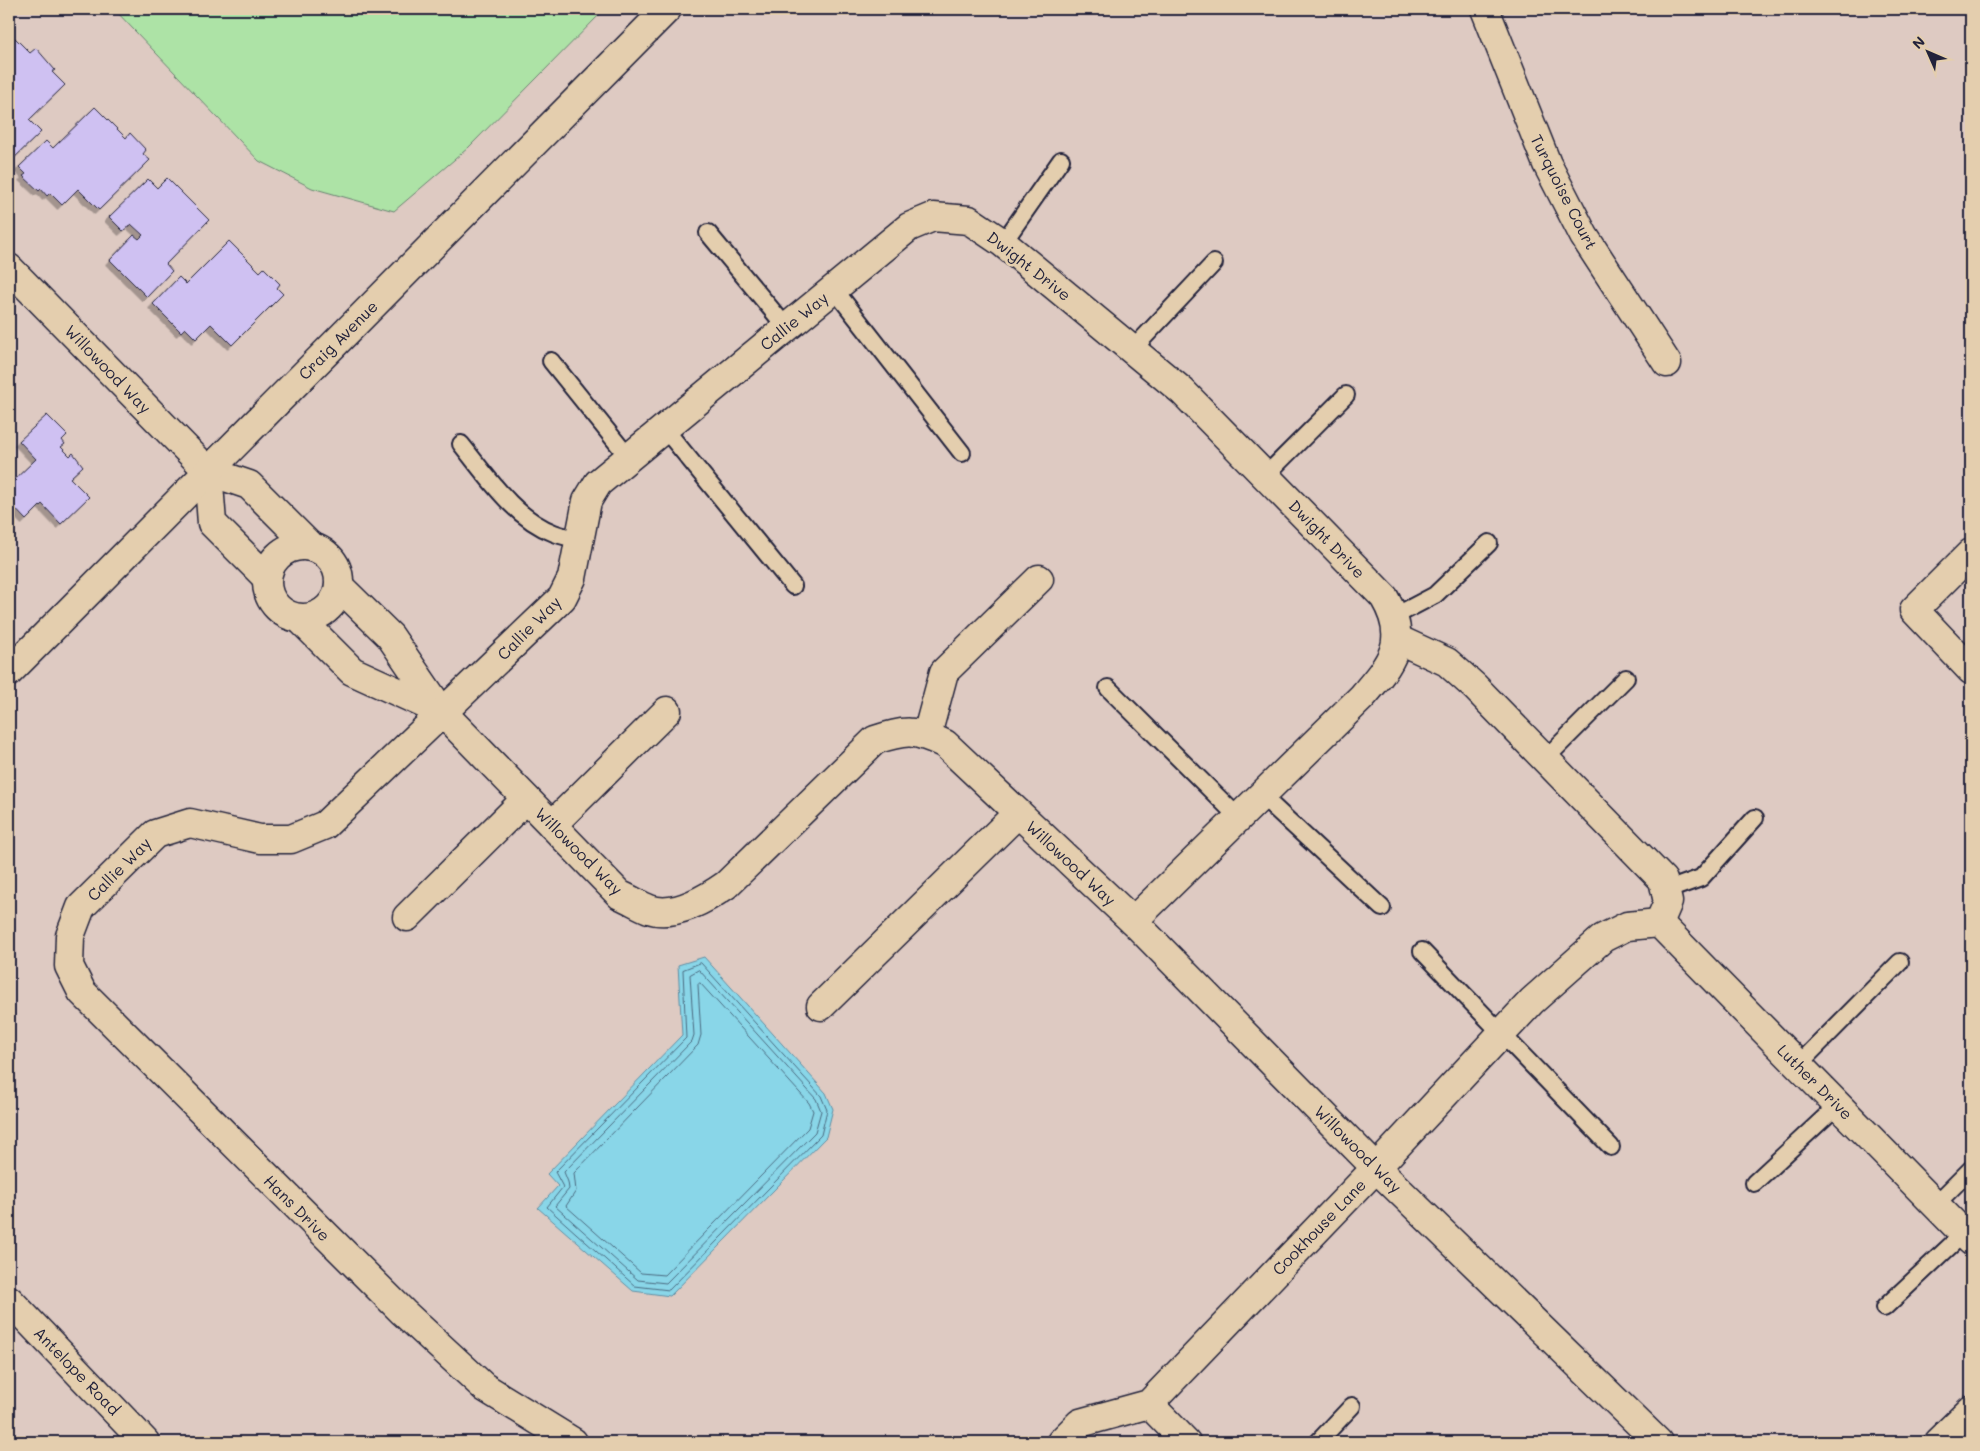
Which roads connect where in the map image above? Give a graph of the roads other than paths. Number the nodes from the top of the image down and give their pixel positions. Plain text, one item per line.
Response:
1 (667, 9) edge
2 (1485, 9) edge
3 (1060, 160) dead end
4 (933, 217) joint
5 (708, 233) dead end
6 (1003, 243) junction
7 (1214, 263) dead end
8 (9, 268) edge
9 (834, 289) junction
10 (786, 327) junction
11 (1132, 350) junction
12 (551, 361) dead end
13 (1667, 363) dead end
14 (1346, 395) dead end
15 (664, 428) junction
16 (460, 444) dead end
17 (962, 453) dead end
18 (629, 458) junction
19 (208, 471) junction
20 (1265, 476) junction
21 (580, 540) junction
22 (1489, 543) dead end
23 (311, 547) junction
24 (1971, 553) edge
25 (267, 578) junction
26 (1039, 579) dead end
27 (339, 586) junction
28 (793, 586) dead end
29 (300, 618) junction
30 (1396, 627) junction
31 (1971, 670) edge
32 (9, 672) edge
33 (1626, 678) dead end
34 (1108, 688) dead end
35 (667, 711) dead end
36 (442, 712) junction
37 (927, 735) junction
38 (1545, 758) junction
39 (1262, 795) junction
40 (526, 799) junction
41 (1018, 813) junction
42 (1239, 818) junction
43 (1755, 818) dead end
44 (552, 825) junction
45 (1665, 891) junction
46 (1382, 908) dead end
47 (407, 917) dead end
48 (1133, 921) junction
49 (1658, 923) junction
50 (70, 936) joint
51 (1422, 951) dead end
52 (1900, 962) dead end
53 (821, 1006) dead end
54 (1503, 1033) junction
55 (1798, 1064) junction
56 (1838, 1105) junction
57 (1612, 1147) dead end
58 (1376, 1168) junction
59 (1971, 1169) edge
60 (1754, 1182) dead end
61 (1936, 1204) junction
62 (1968, 1237) edge
63 (9, 1300) edge
64 (1884, 1308) dead end
65 (1148, 1404) junction
66 (1352, 1406) dead end
67 (1971, 1410) edge
68 (145, 1442) edge
69 (573, 1442) edge
70 (1061, 1442) edge
71 (1186, 1442) edge
72 (1318, 1442) edge
73 (1658, 1442) edge
74 (1938, 1442) edge

1 - 19 street, Craig Avenue
2 - 13 street, Turquoise Court
3 - 6 lane
4 - 6 street, Dwight Drive
4 - 9 street, Callie Way
5 - 10 lane
6 - 11 street, Dwight Drive
7 - 11 lane
8 - 19 street, Willowood Way
9 - 10 street, Callie Way
9 - 17 lane
10 - 15 street, Callie Way
11 - 20 street, Dwight Drive
12 - 18 lane
14 - 20 lane
15 - 18 street, Callie Way
15 - 28 lane
16 - 21 lane
18 - 21 street, Callie Way
19 - 23 street, Willowood Way
19 - 25 street
19 - 32 street, Craig Avenue
20 - 30 street, Dwight Drive
21 - 36 street, Callie Way
22 - 30 lane
23 - 25 street
23 - 27 street, Willowood Way
24 - 31 street
25 - 29 street, Willowood Way
26 - 37 street
27 - 29 street
27 - 36 street, Willowood Way
29 - 36 street, Willowood Way
30 - 38 street
30 - 39 street
33 - 38 lane
34 - 42 lane
35 - 44 street
36 - 40 street, Willowood Way
36 - 50 street, Callie Way
37 - 41 street, Willowood Way
37 - 44 street, Willowood Way
38 - 45 street
39 - 42 street
39 - 46 lane
40 - 44 street, Willowood Way
40 - 47 street
41 - 48 street, Willowood Way
41 - 53 street
42 - 48 street
43 - 45 lane
45 - 49 street
48 - 58 street, Willowood Way
49 - 54 street, Cookhouse Lane
49 - 55 street, Luther Drive
50 - 69 street, Hans Drive
51 - 54 lane
52 - 55 lane
54 - 57 lane
54 - 58 street, Cookhouse Lane
55 - 56 street, Luther Drive
56 - 60 lane
56 - 61 street, Luther Drive
58 - 65 street, Cookhouse Lane
58 - 73 street, Willowood Way
59 - 61 lane
61 - 62 street, Luther Drive
62 - 64 lane
63 - 68 street, Antelope Road
65 - 70 street
65 - 71 street
66 - 72 lane
67 - 74 street

